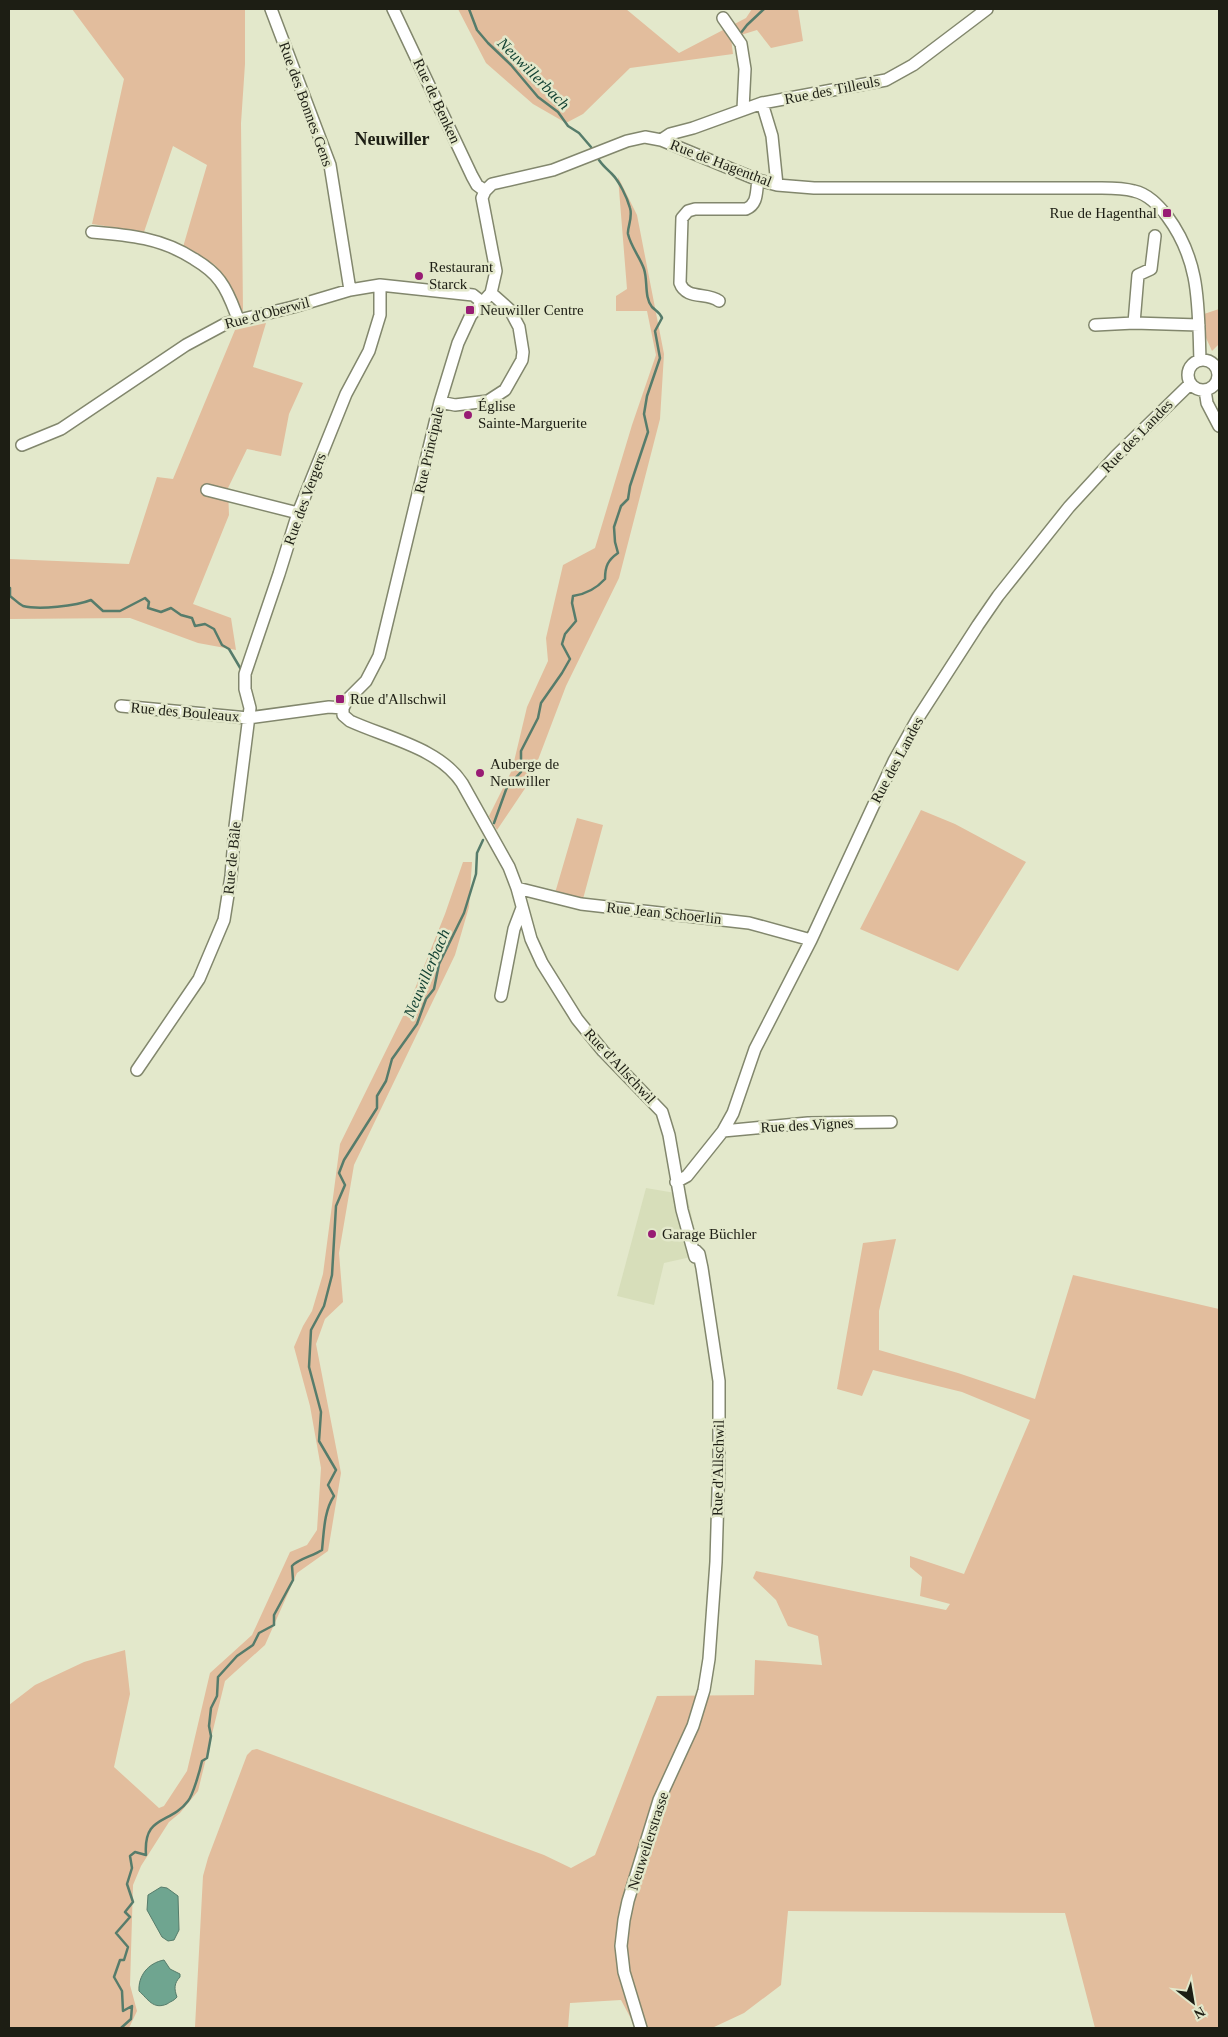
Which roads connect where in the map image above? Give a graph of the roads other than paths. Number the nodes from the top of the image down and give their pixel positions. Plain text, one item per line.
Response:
1 (271, 9) edge
2 (393, 9) edge
3 (987, 9) edge
4 (723, 18) dead end
5 (762, 103) junction
6 (743, 109) junction
7 (661, 140) junction
8 (758, 180) junction
9 (777, 185) junction
10 (485, 191) junction
11 (92, 232) dead end
12 (1155, 236) dead end
13 (380, 285) junction
14 (350, 290) junction
15 (487, 297) junction
16 (719, 302) dead end
17 (238, 319) junction
18 (1134, 323) junction
19 (1094, 325) dead end
20 (1198, 325) junction
21 (1200, 360) junction
22 (1217, 361) edge
23 (1190, 384) junction
24 (1205, 390) junction
25 (440, 402) junction
26 (1219, 426) edge
27 (22, 445) dead end
28 (207, 490) dead end
29 (298, 512) junction
30 (121, 706) dead end
31 (343, 708) junction
32 (248, 718) junction
33 (517, 888) junction
34 (522, 908) junction
35 (811, 940) junction
36 (501, 996) dead end
37 (137, 1070) dead end
38 (891, 1122) dead end
39 (723, 1131) junction
40 (676, 1182) junction
41 (709, 1659) joint
42 (641, 2028) edge

1 - 14 street, Rue des Bonnes Gens
2 - 10 street, Rue de Benken
3 - 5 street, Rue des Tilleuls
4 - 6 street
5 - 6 street, Rue des Tilleuls
5 - 9 street
6 - 7 street, Rue des Tilleuls
7 - 8 street, Rue de Hagenthal
7 - 10 street, Rue de Hagenthal
8 - 9 street, Rue de Hagenthal
8 - 16 street
9 - 20 street, Rue de Hagenthal
10 - 15 street, Rue Principale
11 - 17 street
12 - 18 street
13 - 14 street, Rue d'Oberwil
13 - 15 street, Rue d'Oberwil
13 - 29 street, Rue des Vergers
14 - 17 street, Rue d'Oberwil
15 - 25 street, Rue Principale
15 - 25 street
17 - 27 street, Rue d'Oberwil
18 - 19 street
18 - 20 street
20 - 21 street, Rue de Hagenthal
21 - 22 street
21 - 23 street
22 - 24 street
23 - 24 street
23 - 35 street, Rue des Landes
24 - 26 street
25 - 31 street, Rue Principale
28 - 29 street
29 - 32 street, Rue des Vergers
30 - 32 street, Rue des Bouleaux
31 - 32 street
31 - 33 street, Rue d'Allschwil
32 - 37 street, Rue de Bâle
33 - 34 street, Rue d'Allschwil
33 - 35 street, Rue Jean Schoerlin
34 - 36 street
34 - 40 street, Rue d'Allschwil
35 - 39 street, Rue des Landes
38 - 39 street, Rue des Vignes
39 - 40 street, Rue des Landes
40 - 41 street, Rue d'Allschwil
41 - 42 street, Neuweilerstrasse

